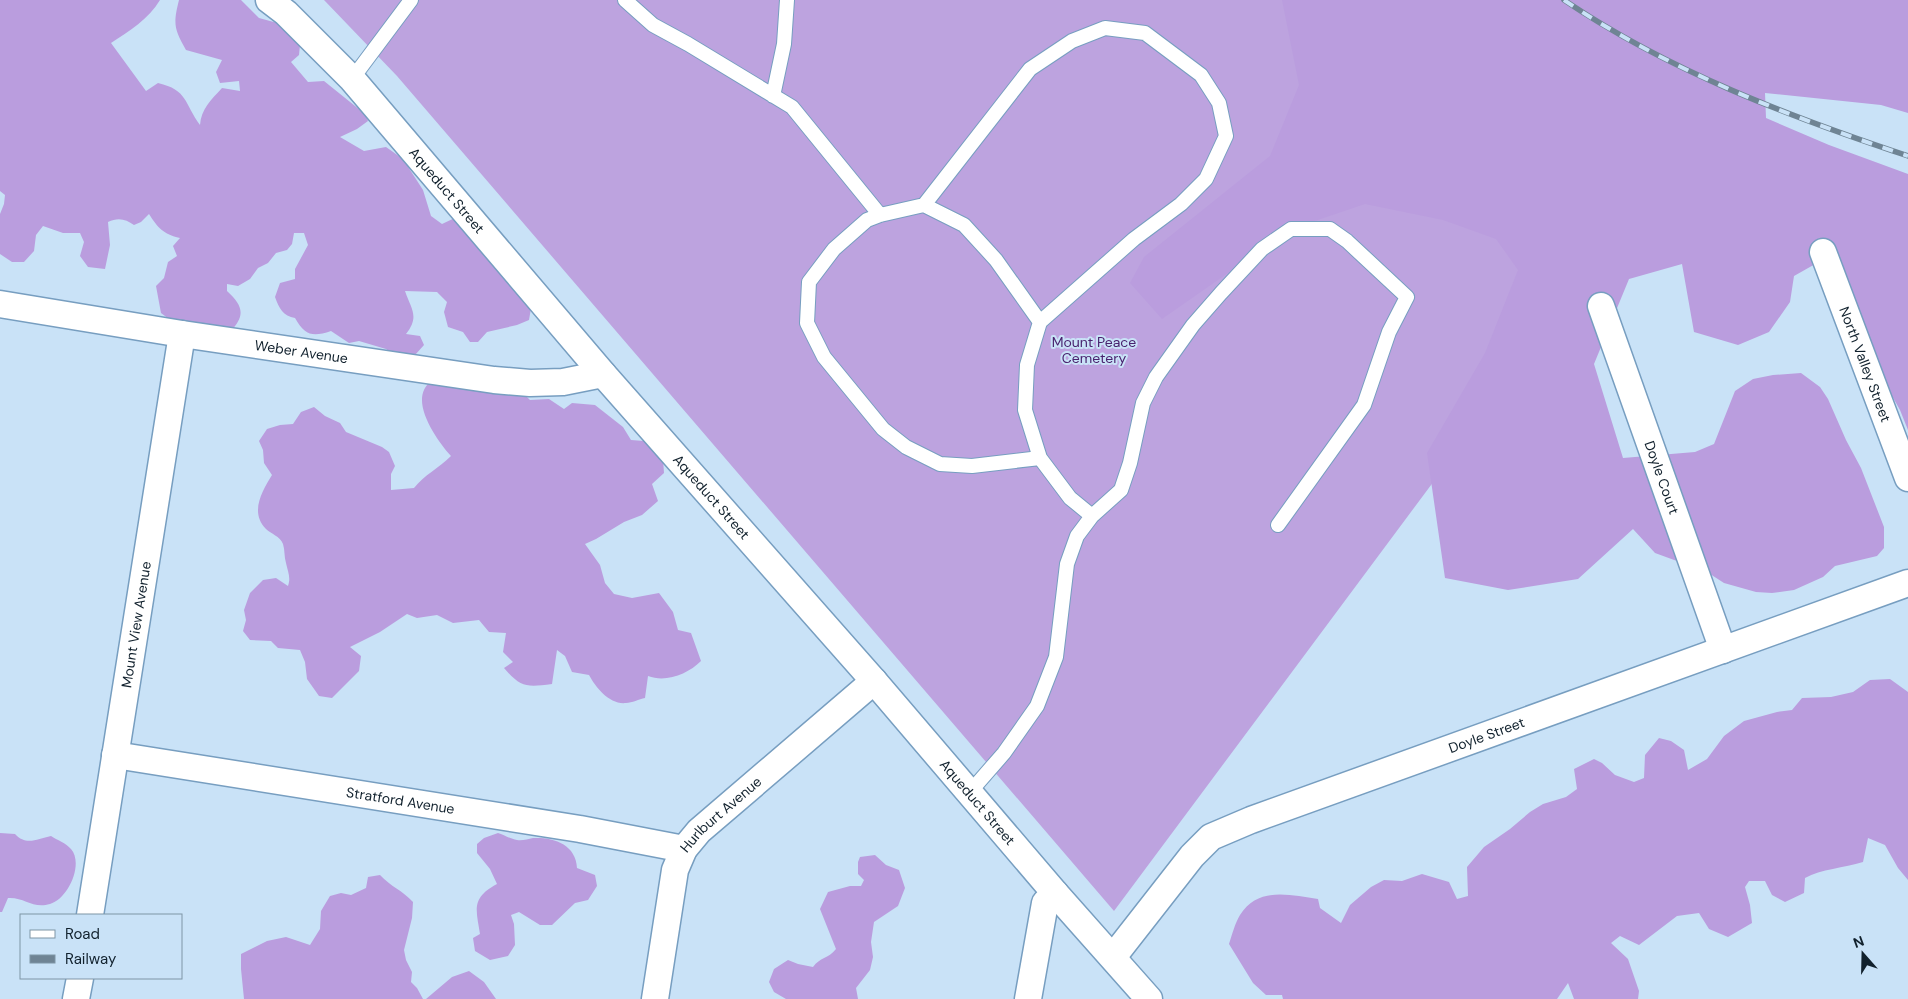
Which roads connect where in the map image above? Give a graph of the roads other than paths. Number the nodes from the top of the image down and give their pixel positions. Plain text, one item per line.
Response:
1 (269, 0) edge
2 (411, 0) edge
3 (625, 0) edge
4 (787, 0) edge
5 (352, 78) junction
6 (773, 96) junction
7 (924, 205) junction
8 (880, 215) junction
9 (1823, 252) dead end
10 (0, 304) edge
11 (1601, 306) dead end
12 (1040, 322) junction
13 (182, 334) junction
14 (604, 374) junction
15 (1040, 458) junction
16 (1908, 478) edge
17 (1092, 516) junction
18 (1278, 525) dead end
19 (1908, 583) edge
20 (1724, 650) junction
21 (874, 681) junction
22 (114, 755) junction
23 (970, 792) junction
24 (684, 849) junction
25 (1055, 893) junction
26 (90, 914) edge
27 (1113, 957) junction
28 (80, 979) edge
29 (76, 999) edge
30 (655, 999) edge
31 (1028, 999) edge
32 (1149, 999) edge

1 - 5 street, Aqueduct Street
2 - 5 lane
3 - 6 lane
4 - 6 lane
5 - 14 street, Aqueduct Street
6 - 8 lane
7 - 8 lane
7 - 12 lane
7 - 12 lane
8 - 15 lane
9 - 16 street, North Valley Street
10 - 13 street, Weber Avenue
11 - 20 street, Doyle Court
12 - 15 lane
13 - 14 street, Weber Avenue
13 - 22 street, Mount View Avenue
14 - 21 street, Aqueduct Street
15 - 17 lane
17 - 18 lane
17 - 23 lane
19 - 20 street, Doyle Street
20 - 27 street, Doyle Street
21 - 23 street, Aqueduct Street
21 - 24 street, Hurlburt Avenue
22 - 24 street, Stratford Avenue
22 - 26 street, Mount View Avenue
23 - 25 street, Aqueduct Street
24 - 30 street, Hurlburt Avenue
25 - 27 street, Aqueduct Street
25 - 31 street
27 - 32 street, Aqueduct Street
28 - 29 street

